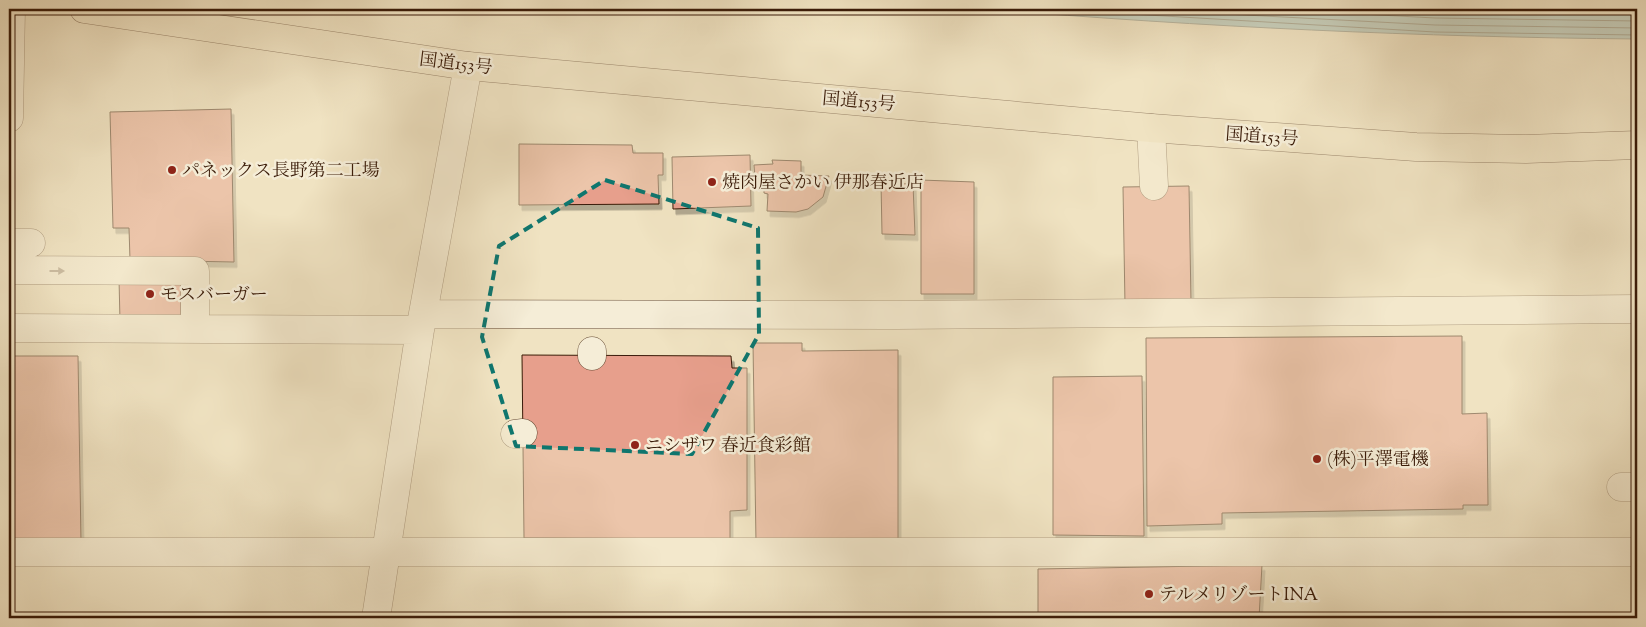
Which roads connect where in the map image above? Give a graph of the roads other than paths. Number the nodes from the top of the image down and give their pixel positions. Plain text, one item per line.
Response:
1 (11, 9) edge
2 (84, 9) edge
3 (468, 66) junction
4 (9, 118) edge
5 (1151, 128) junction
6 (1637, 145) edge
7 (1154, 186) dead end
8 (9, 270) edge
9 (1637, 309) edge
10 (421, 322) junction
11 (9, 328) edge
12 (195, 329) junction
13 (386, 551) junction
14 (9, 552) edge
15 (1637, 552) edge
16 (376, 618) edge

1 - 4 street
2 - 3 highway, 国道153号
3 - 5 highway, 国道153号
3 - 10 street
5 - 6 highway, 国道153号
5 - 7 street
8 -> 12 street
9 - 10 street
10 - 12 street
10 - 13 street
11 - 12 street
13 - 14 street
13 - 15 street
13 - 16 street

